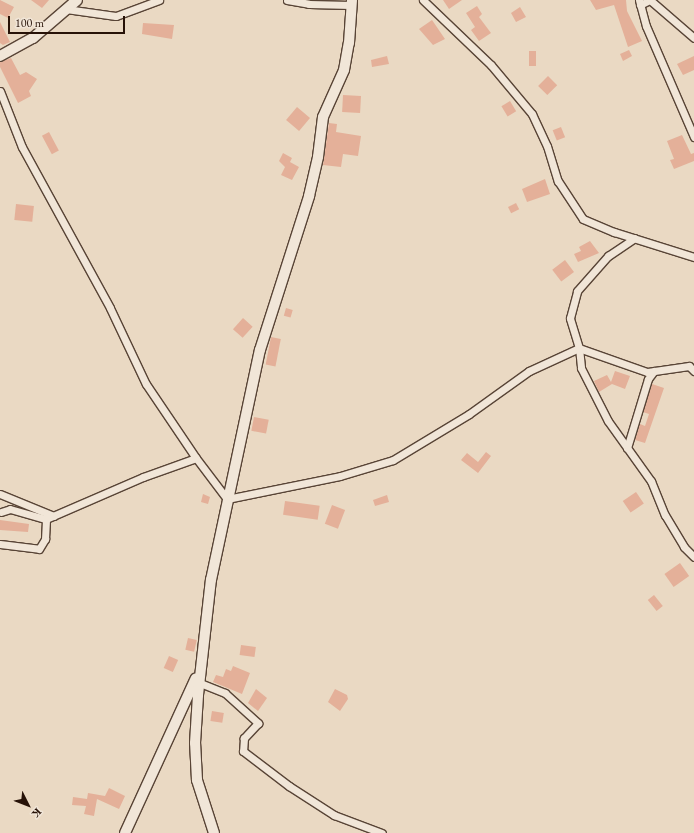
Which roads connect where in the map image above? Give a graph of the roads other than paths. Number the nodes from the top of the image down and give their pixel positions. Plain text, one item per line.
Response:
1 (159, 0) edge
2 (287, 0) edge
3 (423, 0) edge
4 (75, 1) edge
5 (351, 3) edge
6 (639, 3) edge
7 (66, 9) junction
8 (694, 38) edge
9 (0, 56) edge
10 (0, 91) edge
11 (694, 137) edge
12 (635, 238) junction
13 (694, 257) edge
14 (579, 348) junction
15 (654, 371) junction
16 (694, 371) edge
17 (627, 448) junction
18 (196, 458) junction
19 (0, 494) edge
20 (227, 499) junction
21 (0, 512) edge
22 (54, 516) junction
23 (46, 519) junction
24 (0, 544) edge
25 (694, 557) edge
26 (203, 663) junction
27 (200, 683) junction
28 (124, 833) edge
29 (214, 833) edge
30 (382, 833) edge

1 - 7 street
2 - 5 street
3 - 12 street
4 - 7 street
5 - 20 street
6 - 8 street
6 - 11 street
7 - 9 street
10 - 18 street
12 - 13 street
12 - 14 street
14 - 15 street
14 - 17 street
14 - 20 street
15 - 16 street
15 - 17 street
17 - 25 street
18 - 20 street
18 - 22 street
19 - 22 street
20 - 26 street
21 - 23 street
22 - 23 street
23 - 24 street
26 - 27 street
26 - 28 street
27 - 29 street
27 - 30 street

